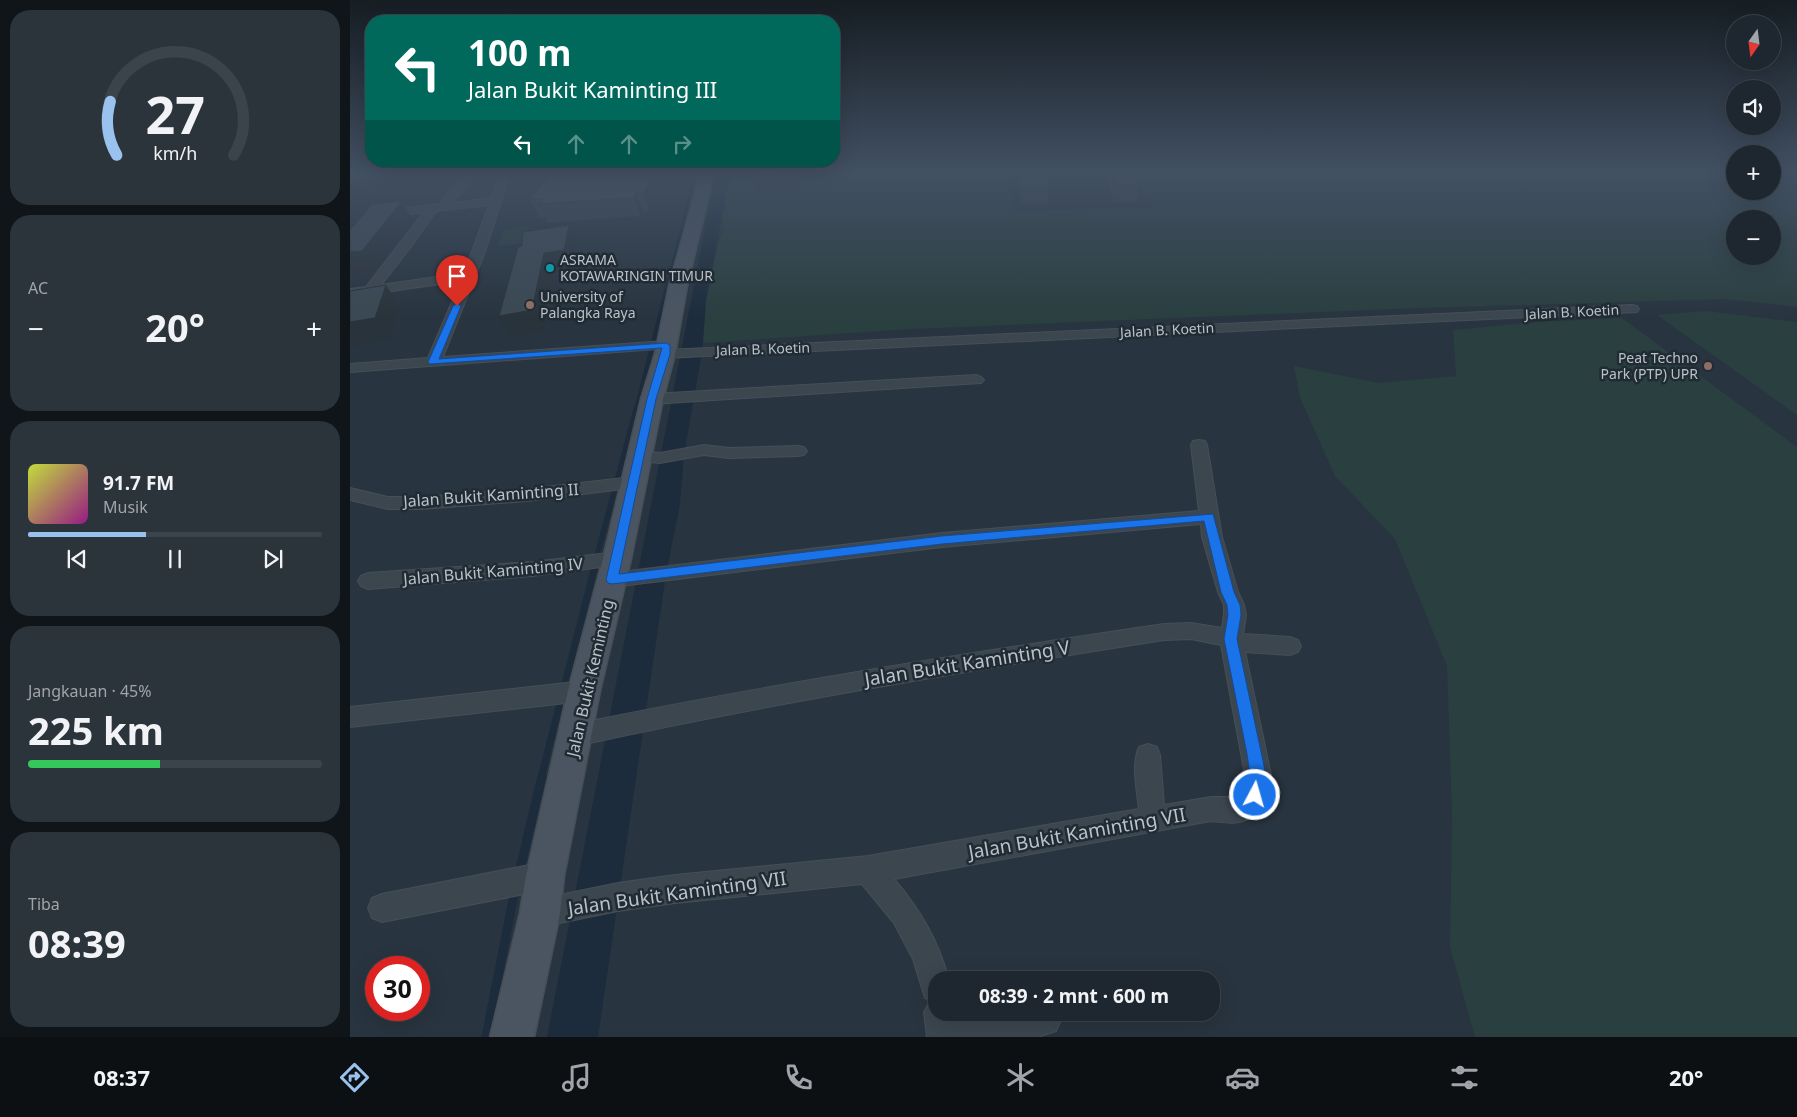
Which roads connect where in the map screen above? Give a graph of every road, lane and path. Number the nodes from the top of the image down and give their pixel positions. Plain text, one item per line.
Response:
1 (372, 221) edge
2 (426, 221) edge
3 (490, 221) edge
4 (696, 221) edge
5 (350, 250) edge
6 (468, 276) junction
7 (370, 290) junction
8 (350, 293) edge
9 (1632, 309) dead end
10 (671, 351) junction
11 (702, 352) joint
12 (433, 362) junction
13 (350, 368) edge
14 (976, 380) dead end
15 (662, 398) junction
16 (1199, 445) dead end
17 (798, 450) dead end
18 (644, 466) junction
19 (350, 494) edge
20 (1208, 517) junction
21 (622, 572) junction
22 (368, 581) dead end
23 (1230, 639) junction
24 (1290, 646) dead end
25 (584, 691) junction
26 (350, 717) edge
27 (608, 728) joint
28 (576, 735) junction
29 (1148, 755) dead end
30 (1153, 820) junction
31 (868, 870) junction
32 (545, 876) junction
33 (382, 908) dead end
34 (540, 913) junction
35 (932, 971) edge
36 (941, 1021) edge
37 (1040, 1021) edge
38 (512, 1037) edge
39 (943, 1037) edge
40 (954, 1037) edge

1 - 5 street
2 - 7 street
3 - 6 street
4 - 10 main road, Jalan Bukit Keminting
6 - 7 street
6 - 12 street
7 - 8 street
9 - 11 street, Jalan B. Koetin
10 - 11 street
10 - 12 street
10 - 15 main road, Jalan Bukit Keminting
12 - 13 street
14 - 15 street
15 - 18 main road, Jalan Bukit Keminting
16 - 20 street, Jalan Bukit Kaminting VII
17 - 18 street, Jalan Bukit Kaminting II
18 - 19 street, Jalan Bukit Kaminting II
18 - 21 main road, Jalan Bukit Keminting
20 - 21 street, Jalan Bukit Kaminting IV
20 - 23 street, Jalan Bukit Kaminting VII
21 - 22 street, Jalan Bukit Kaminting IV
21 - 25 main road, Jalan Bukit Keminting
23 - 24 street, Jalan Bukit Kaminting V
23 - 27 street, Jalan Bukit Kaminting V
23 - 30 street, Jalan Bukit Kaminting VII
25 - 26 street
25 - 28 main road, Jalan Bukit Keminting
27 - 28 street
28 - 32 main road, Jalan Bukit Keminting
29 - 30 street
30 - 31 street, Jalan Bukit Kaminting VII
31 - 34 street, Jalan Bukit Kaminting VII
31 - 35 street
32 - 33 street
32 - 34 main road, Jalan Bukit Keminting
34 - 38 main road, Jalan Bukit Keminting
36 - 39 street
37 - 40 street

